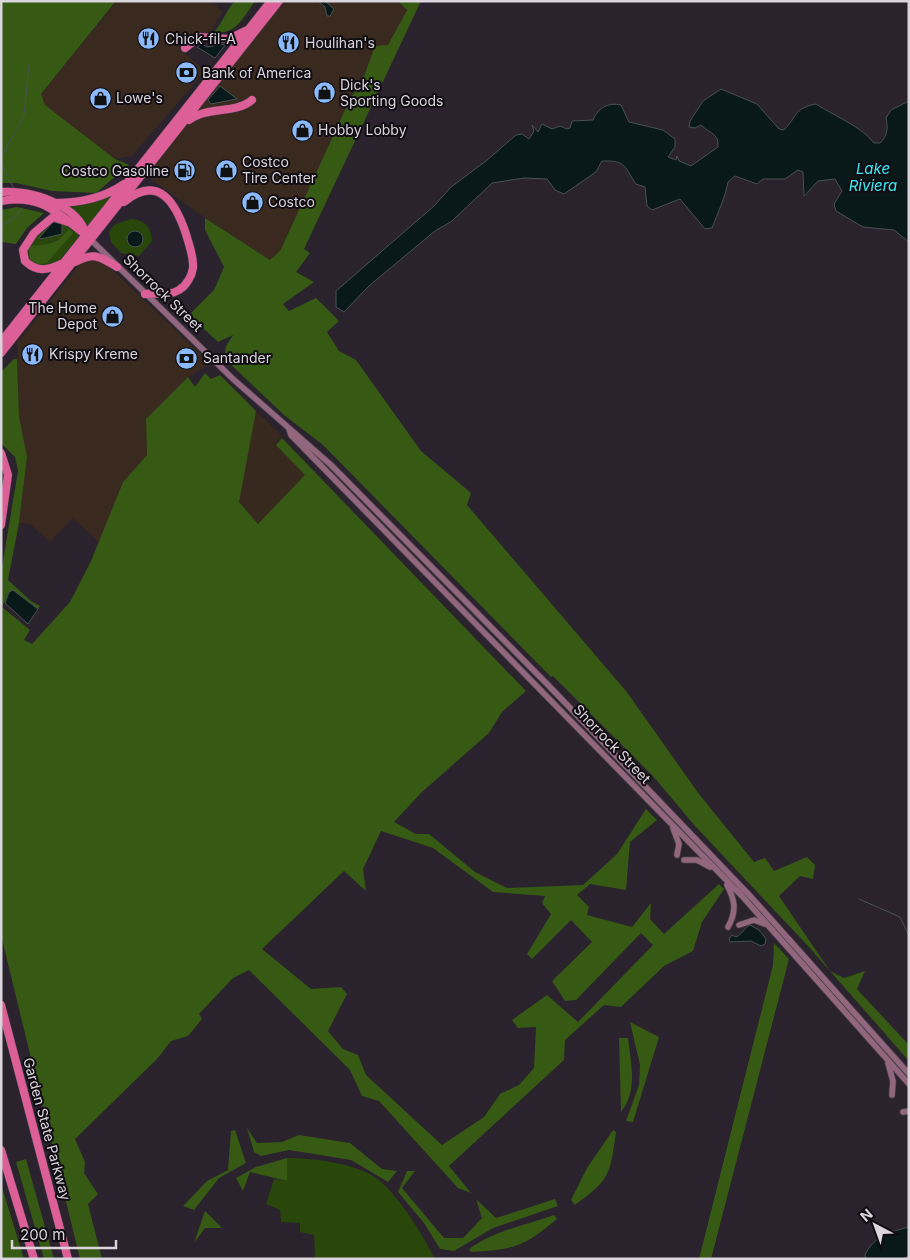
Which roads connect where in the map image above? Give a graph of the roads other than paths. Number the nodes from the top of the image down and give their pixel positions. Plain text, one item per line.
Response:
1 (271, 1) edge
2 (280, 1) edge
3 (251, 27) junction
4 (186, 48) dead end
5 (252, 100) dead end
6 (183, 124) junction
7 (140, 168) junction
8 (1, 192) edge
9 (1, 201) edge
10 (54, 202) junction
11 (113, 211) junction
12 (74, 224) junction
13 (88, 238) junction
14 (69, 262) junction
15 (118, 267) junction
16 (145, 294) junction
17 (1, 342) edge
18 (1, 353) edge
19 (289, 429) junction
20 (1, 452) edge
21 (1, 525) edge
22 (527, 665) junction
23 (552, 701) junction
24 (588, 727) junction
25 (670, 812) junction
26 (670, 822) junction
27 (693, 845) junction
28 (677, 855) dead end
29 (684, 860) dead end
30 (721, 866) junction
31 (714, 868) junction
32 (724, 878) junction
33 (738, 925) dead end
34 (728, 927) dead end
35 (770, 927) junction
36 (1, 1005) edge
37 (886, 1059) junction
38 (909, 1074) edge
39 (909, 1084) edge
40 (892, 1095) dead end
41 (1, 1150) edge
42 (34, 1259) edge
43 (68, 1259) edge

1 - 3 highway
2 - 6 highway
3 - 4 highway
3 - 7 highway
5 - 6 highway
6 - 11 highway
7 - 10 highway
7 - 13 highway
8 - 10 highway
9 - 12 highway
10 - 13 highway
11 - 13 highway
11 - 16 highway
12 - 13 highway
12 - 14 highway
13 - 14 highway
13 - 15 main road, Shorrock Street
14 - 15 highway
14 - 17 highway
14 - 18 highway
15 - 16 main road, Shorrock Street
16 - 19 main road, Shorrock Street
19 - 22 main road, Shorrock Street
19 - 23 main road, Shorrock Street
20 - 21 highway
22 - 23 main road
22 - 24 main road, Shorrock Street
23 - 24 main road
23 - 26 main road, Shorrock Street
24 - 25 main road, Shorrock Street
25 - 27 main road
25 - 30 main road, Shorrock Street
26 - 27 main road, Shorrock Street
26 - 28 main road
27 - 30 main road
27 - 31 main road, Shorrock Street
29 - 31 main road
30 - 38 main road, Shorrock Street
31 - 32 main road, Shorrock Street
32 - 34 main road
32 - 35 main road, Shorrock Street
33 - 35 main road
35 - 37 main road, Shorrock Street
36 - 43 highway, Garden State Parkway
37 - 39 main road, Shorrock Street
37 - 40 main road
41 - 42 highway

